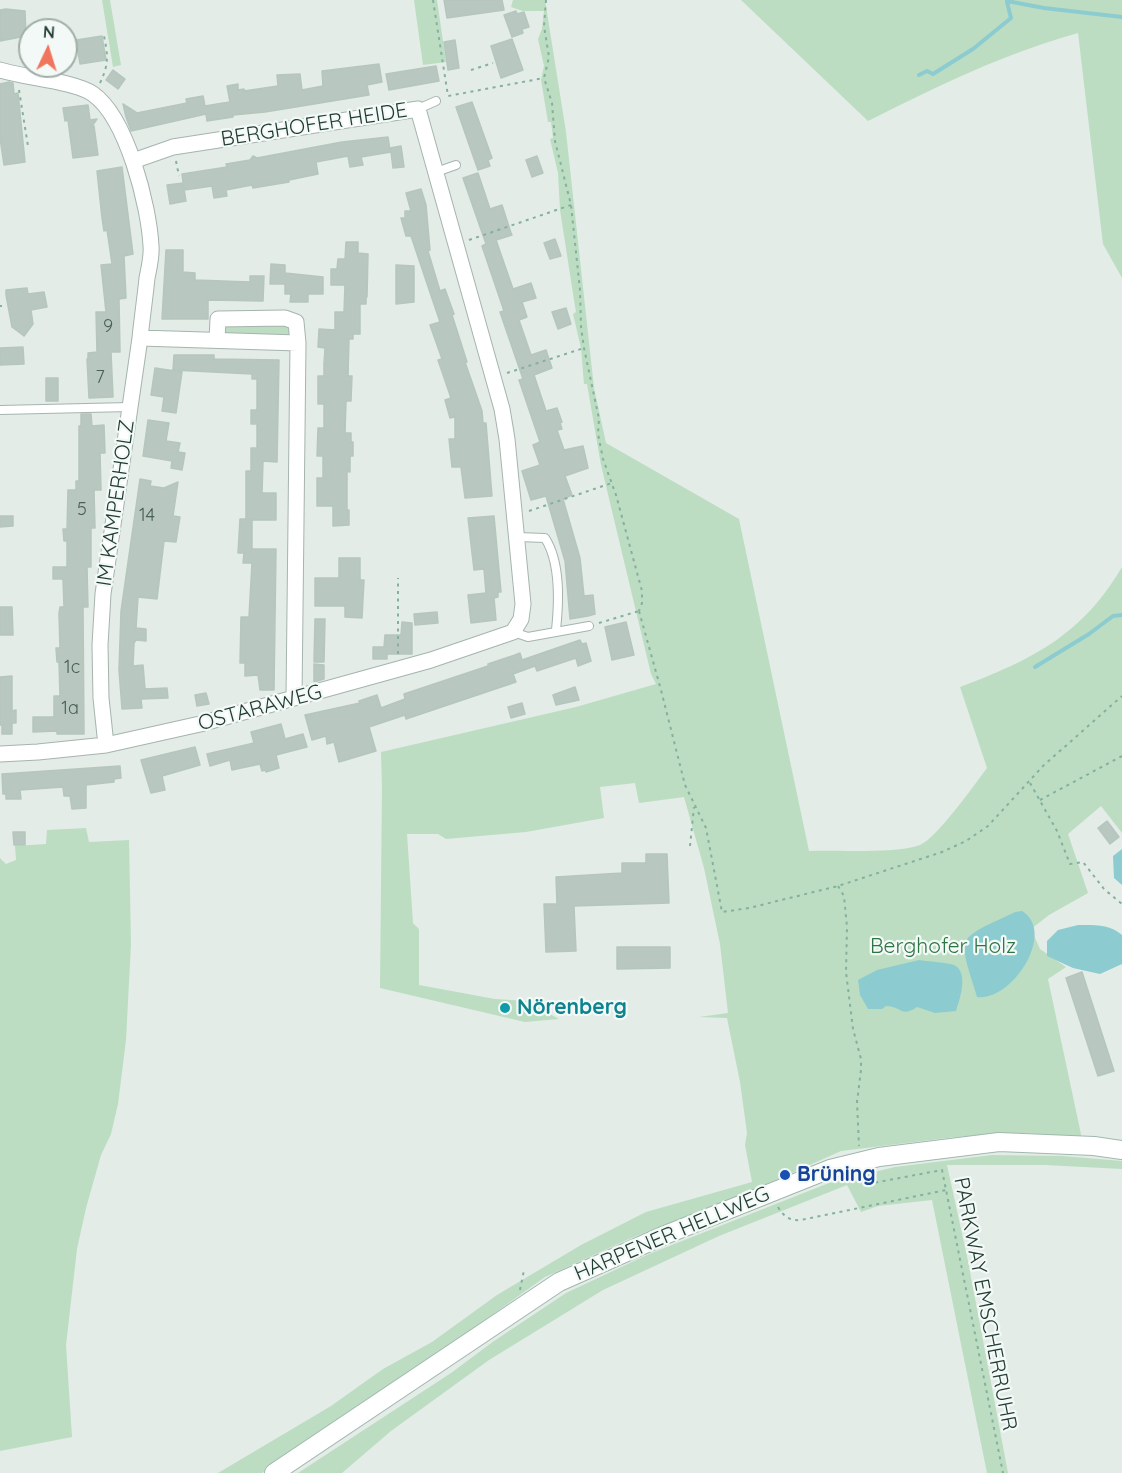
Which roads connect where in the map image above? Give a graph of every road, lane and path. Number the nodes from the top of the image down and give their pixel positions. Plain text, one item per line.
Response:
1 (433, 0) edge
2 (546, 0) edge
3 (104, 36) dead end
4 (493, 63) dead end
5 (0, 70) edge
6 (471, 70) dead end
7 (17, 76) junction
8 (544, 78) junction
9 (94, 94) junction
10 (436, 101) dead end
11 (418, 109) junction
12 (28, 146) dead end
13 (175, 154) dead end
14 (133, 161) junction
15 (456, 165) dead end
16 (436, 172) junction
17 (179, 176) dead end
18 (571, 205) junction
19 (456, 244) junction
20 (140, 338) junction
21 (217, 340) junction
22 (298, 343) junction
23 (584, 348) junction
24 (493, 377) junction
25 (130, 407) junction
26 (0, 410) edge
27 (613, 483) junction
28 (515, 515) junction
29 (518, 537) junction
30 (398, 578) dead end
31 (639, 611) junction
32 (590, 626) joint
33 (556, 630) junction
34 (513, 632) junction
35 (398, 669) junction
36 (1122, 696) edge
37 (294, 698) junction
38 (106, 745) junction
39 (0, 754) edge
40 (1122, 756) edge
41 (1030, 783) dead end
42 (1040, 801) junction
43 (694, 807) junction
44 (690, 846) dead end
45 (838, 886) junction
46 (1122, 904) edge
47 (857, 1123) dead end
48 (1122, 1150) edge
49 (878, 1182) dead end
50 (946, 1191) junction
51 (769, 1192) junction
52 (274, 1473) edge
53 (1003, 1473) edge

1 - 8 path
2 - 8 path
3 - 9 path
4 - 6 path
5 - 7 street
7 - 9 street
7 - 12 path
8 - 18 path
9 - 14 street
10 - 11 lane
11 - 14 street, BERGHOFER HEIDE
11 - 16 street, BERGHOFER HEIDE
13 - 17 path
14 - 20 street
15 - 16 lane
16 - 19 street, BERGHOFER HEIDE
18 - 19 path
18 - 23 path
19 - 24 street, BERGHOFER HEIDE
20 - 21 street
20 - 25 street, IM KAMPERHOLZ
21 - 22 street
21 - 22 street
22 - 37 street
23 - 24 path
23 - 27 path
24 - 28 street, BERGHOFER HEIDE
25 - 26 lane
25 - 38 street, IM KAMPERHOLZ
27 - 28 path
27 - 31 path
28 - 29 street, BERGHOFER HEIDE
29 - 33 lane
29 - 34 street, BERGHOFER HEIDE
30 - 35 path
31 - 32 path
31 - 43 path
32 - 33 lane
33 - 34 lane
34 - 35 street, OSTARAWEG
35 - 37 street, OSTARAWEG
36 - 45 path
37 - 38 street, OSTARAWEG
38 - 39 street, OSTARAWEG
40 - 42 path
41 - 42 path
42 - 46 path
43 - 44 path
43 - 45 path
45 - 47 path
48 - 51 street, HARPENER HELLWEG
49 - 50 path, PARKWAY EMSCHERRUHR
50 - 51 path
50 - 53 path, PARKWAY EMSCHERRUHR
51 - 52 street, HARPENER HELLWEG

